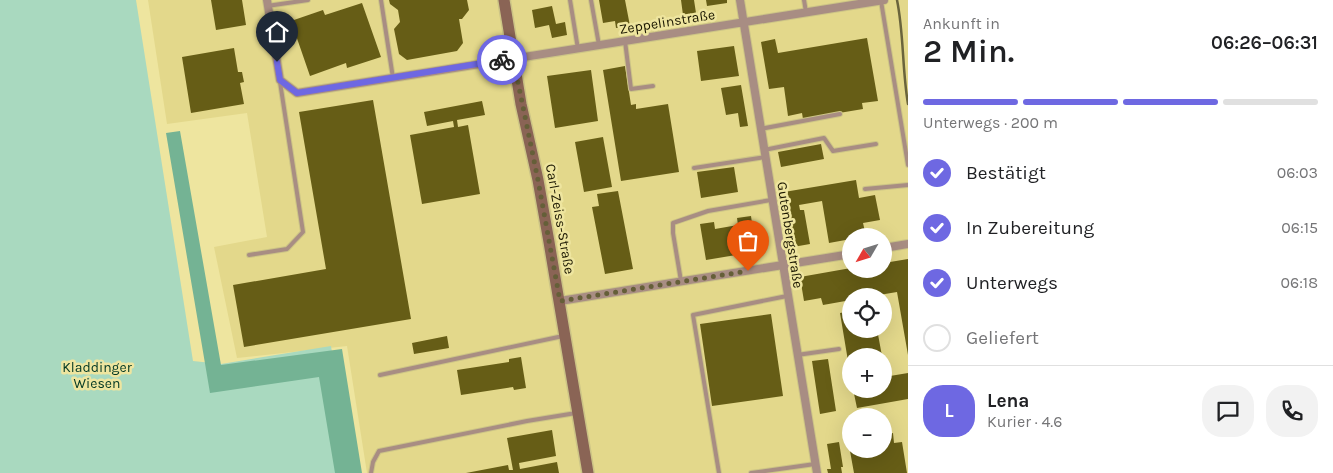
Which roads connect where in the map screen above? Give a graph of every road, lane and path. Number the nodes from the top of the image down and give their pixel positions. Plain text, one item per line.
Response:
1 (308, 0) edge
2 (381, 0) edge
3 (504, 0) edge
4 (570, 0) edge
5 (591, 0) edge
6 (740, 0) edge
7 (804, 0) edge
8 (882, 0) edge
9 (284, 1) edge
10 (267, 3) edge
11 (806, 12) junction
12 (744, 22) junction
13 (625, 41) junction
14 (599, 46) junction
15 (578, 49) junction
16 (513, 58) junction
17 (392, 78) junction
18 (280, 80) junction
19 (654, 86) dead end
20 (840, 114) dead end
21 (760, 129) junction
22 (876, 144) dead end
23 (764, 154) junction
24 (908, 165) edge
25 (694, 168) dead end
26 (908, 185) edge
27 (866, 189) dead end
28 (772, 200) junction
29 (908, 244) edge
30 (892, 247) edge
31 (249, 255) dead end
32 (842, 255) edge
33 (782, 265) junction
34 (681, 282) junction
35 (787, 296) junction
36 (560, 301) junction
37 (566, 336) junction
38 (839, 349) dead end
39 (797, 355) junction
40 (380, 375) dead end
41 (578, 413) junction
42 (815, 464) junction
43 (371, 473) edge
44 (588, 473) edge
45 (719, 473) edge
46 (751, 473) edge
47 (816, 473) edge

1 - 9 lane
2 - 17 lane
3 - 16 main road, Carl-Zeiss-Straße
4 - 15 lane
5 - 14 lane
6 - 12 street, Gutenbergstraße
7 - 11 lane
8 - 11 street, Zeppelinstraße
8 - 24 lane
9 - 10 lane
10 - 18 street
11 - 12 street, Zeppelinstraße
12 - 13 street, Zeppelinstraße
12 - 21 street, Gutenbergstraße
13 - 14 street, Zeppelinstraße
13 - 19 lane
14 - 15 street, Zeppelinstraße
15 - 16 street, Zeppelinstraße
16 - 17 street, Zeppelinstraße
16 - 36 main road, Carl-Zeiss-Straße
17 - 18 street, Zeppelinstraße
18 - 31 lane
20 - 21 lane
21 - 23 street, Gutenbergstraße
22 - 23 lane
23 - 25 lane
23 - 28 street, Gutenbergstraße
26 - 27 lane
28 - 33 street, Gutenbergstraße
28 - 34 lane
29 - 30 street
32 - 33 street
33 - 34 street
33 - 35 street, Gutenbergstraße
34 - 36 street
35 - 39 street, Gutenbergstraße
35 - 45 lane
36 - 37 main road, Carl-Zeiss-Straße
37 - 40 lane
37 - 41 main road, Carl-Zeiss-Straße
38 - 39 lane
39 - 42 street, Gutenbergstraße
41 - 43 lane
41 - 44 main road, Carl-Zeiss-Straße
42 - 46 lane
42 - 47 street, Gutenbergstraße

